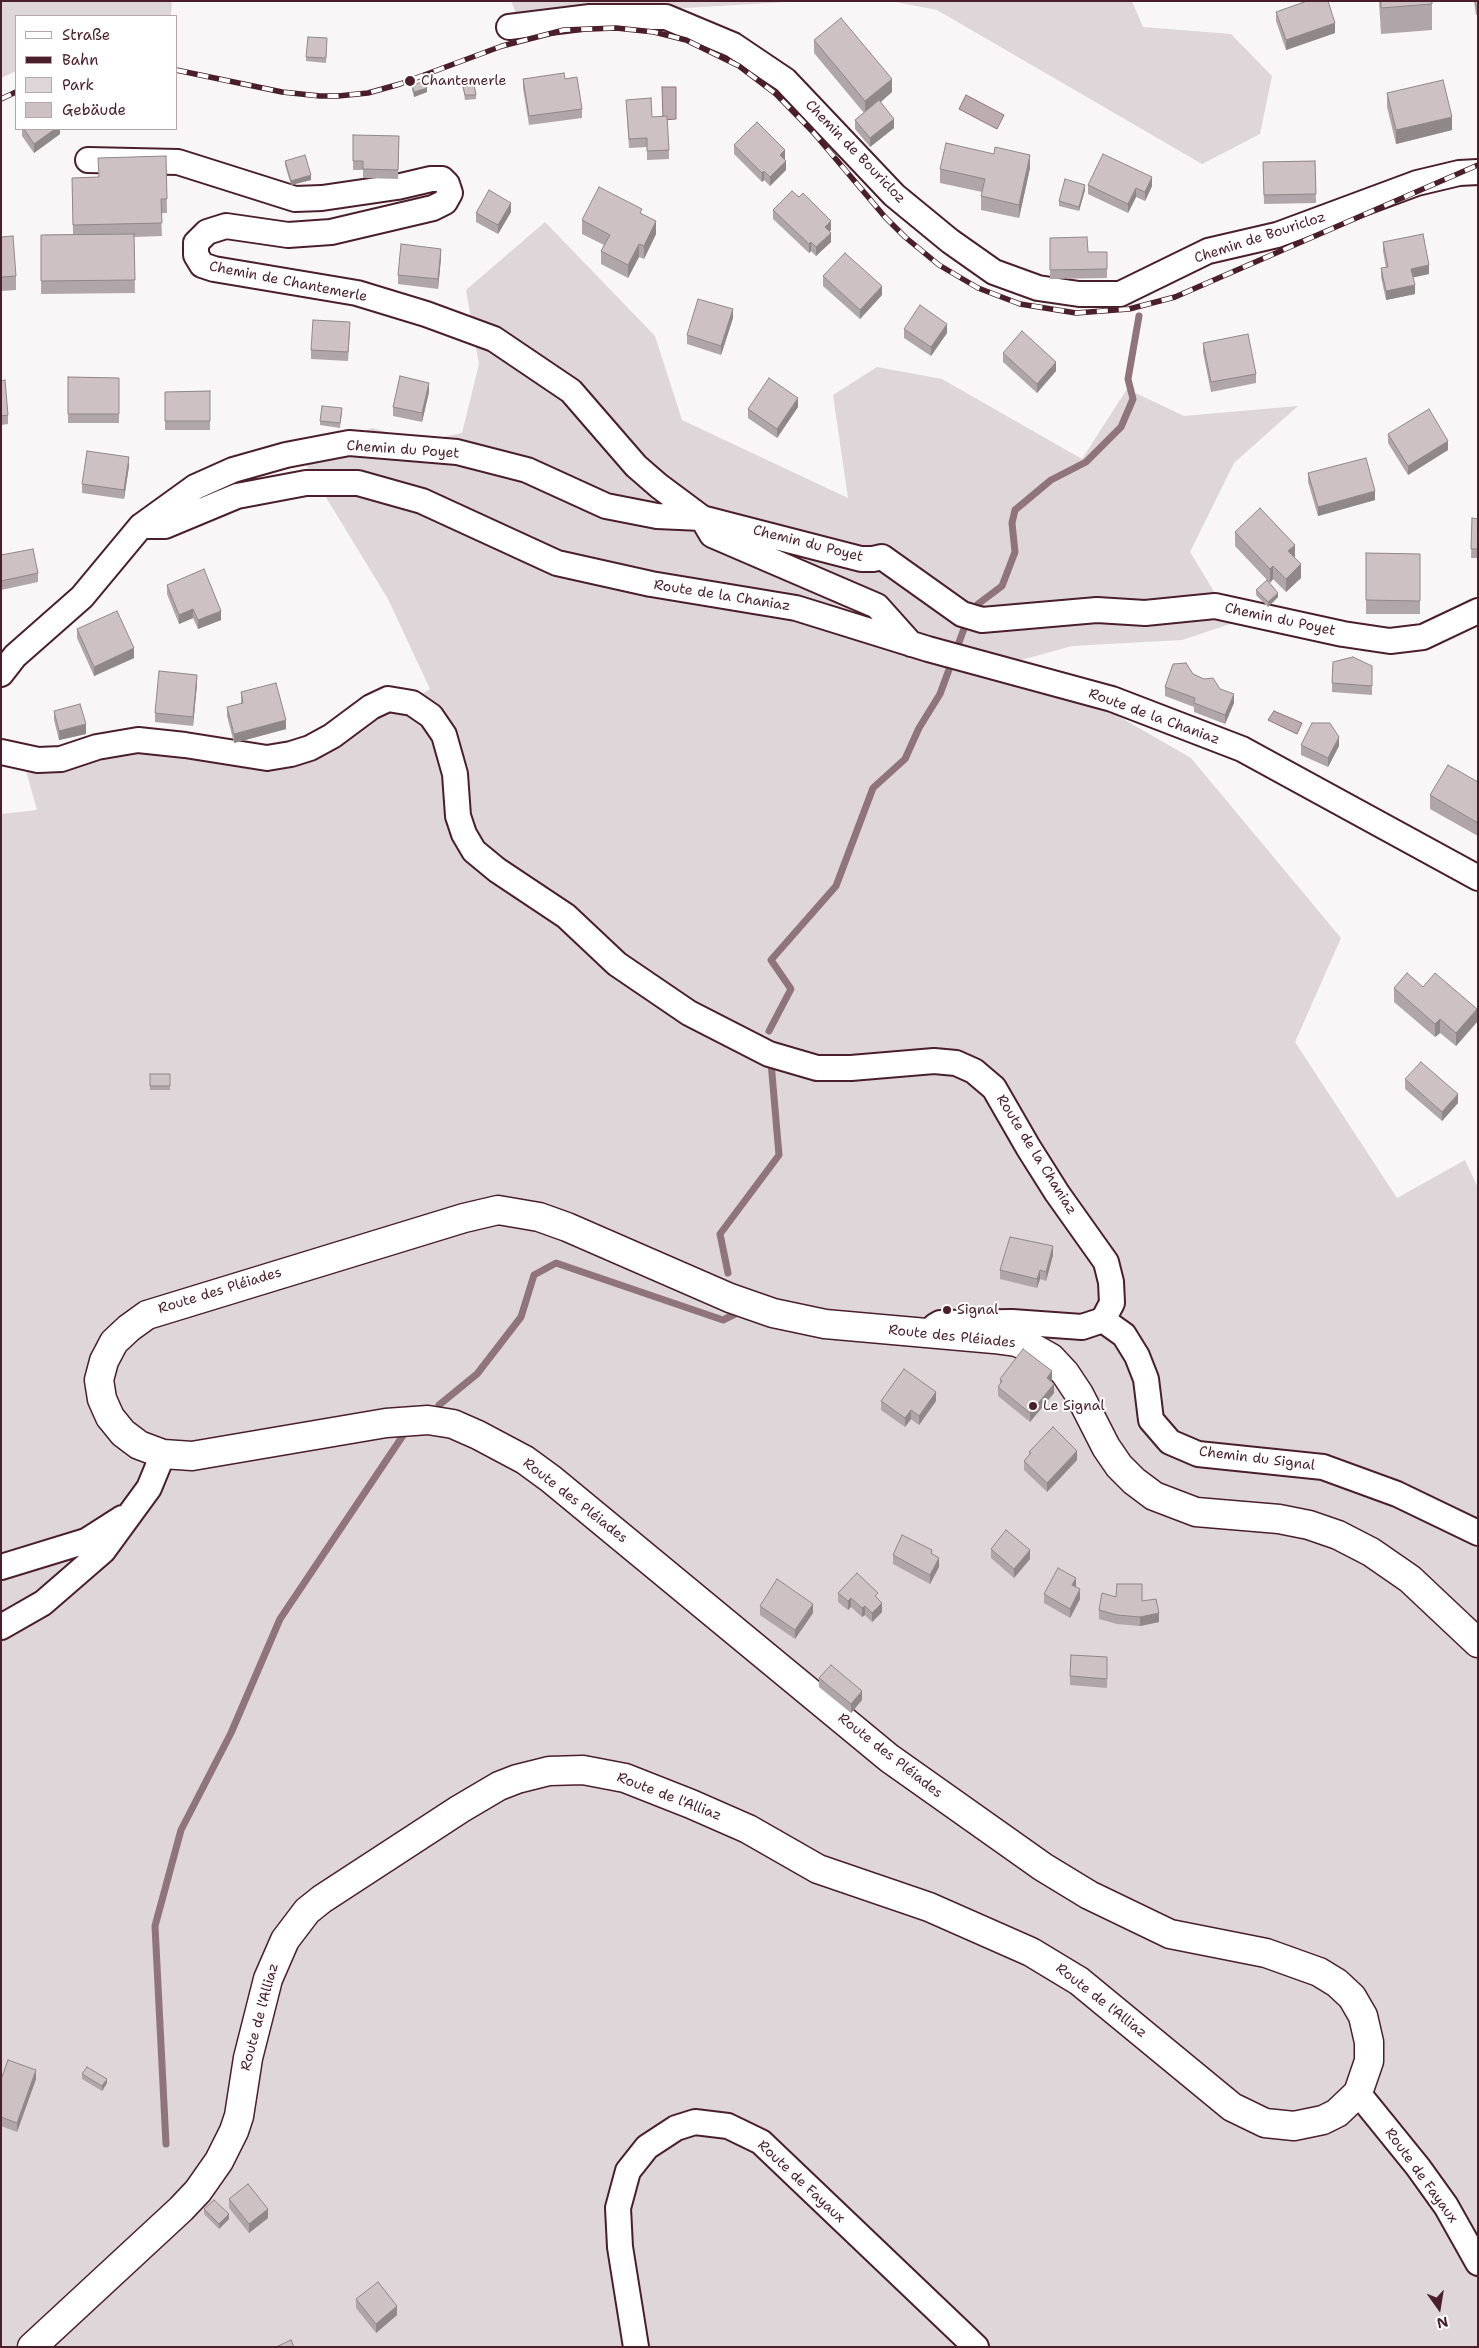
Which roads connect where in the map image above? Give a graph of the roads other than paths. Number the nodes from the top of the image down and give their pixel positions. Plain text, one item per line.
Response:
1 (509, 27) dead end
2 (88, 160) dead end
3 (1478, 172) edge
4 (702, 518) junction
5 (141, 526) junction
6 (1478, 611) edge
7 (920, 647) junction
8 (1, 674) edge
9 (1, 752) edge
10 (1478, 878) edge
11 (1104, 1320) junction
12 (924, 1334) junction
13 (163, 1454) junction
14 (135, 1510) junction
15 (1478, 1533) edge
16 (1, 1567) edge
17 (1, 1627) edge
18 (1478, 1643) edge
19 (1358, 2093) junction
20 (1478, 2263) edge
21 (32, 2347) edge
22 (636, 2347) edge
23 (976, 2347) edge

1 - 3 street, Chemin de Bouricloz
2 - 4 street, Chemin de Chantemerle
4 - 5 street, Chemin du Poyet
4 - 6 street, Chemin du Poyet
4 - 7 street
5 - 7 street, Route de la Chaniaz
5 - 8 street
7 - 10 street, Route de la Chaniaz
9 - 11 street, Route de la Chaniaz
11 - 12 street
11 - 15 street, Chemin du Signal
12 - 13 street, Route des Pléiades
12 - 18 street, Route des Pléiades
13 - 14 street
13 - 19 street, Route des Pléiades
14 - 16 street
14 - 17 street
19 - 20 street, Route de Fayaux
19 - 21 street, Route de l'Alliaz
22 - 23 street, Route de Fayaux

